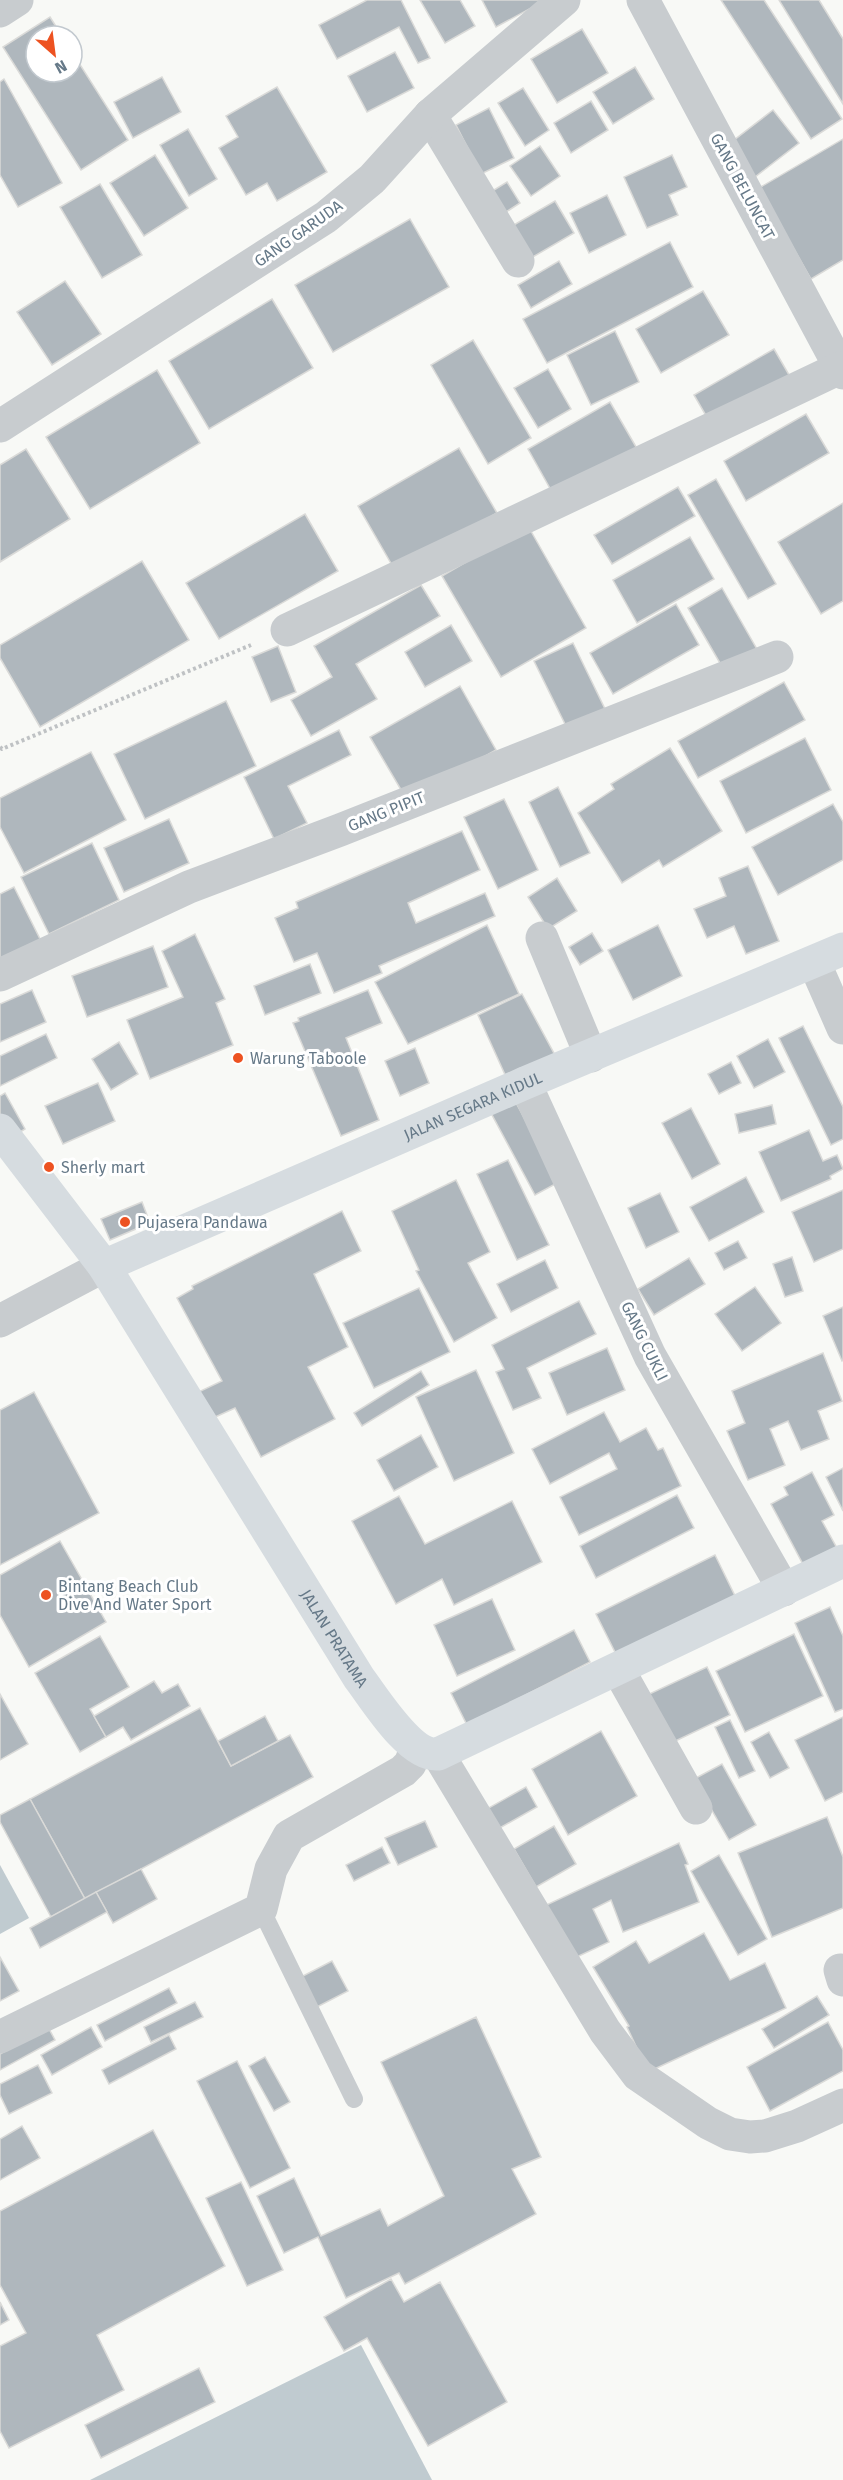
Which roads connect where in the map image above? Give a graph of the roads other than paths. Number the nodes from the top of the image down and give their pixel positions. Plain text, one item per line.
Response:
1 (17, 0) edge
2 (564, 0) edge
3 (643, 0) edge
4 (0, 11) edge
5 (430, 115) junction
6 (518, 261) dead end
7 (842, 370) edge
8 (0, 426) edge
9 (287, 630) road end
10 (777, 657) dead end
11 (543, 938) dead end
12 (829, 956) edge
13 (0, 975) edge
14 (843, 1029) edge
15 (591, 1056) junction
16 (525, 1083) junction
17 (0, 1130) edge
18 (104, 1266) junction
19 (0, 1321) edge
20 (843, 1561) edge
21 (784, 1590) junction
22 (618, 1669) junction
23 (427, 1752) junction
24 (696, 1808) dead end
25 (261, 1909) junction
26 (0, 2037) edge
27 (354, 2099) dead end
28 (843, 2105) edge

1 - 4 street
2 - 5 street, GANG GARUDA
3 - 7 street, GANG BELUNCAT
5 - 6 street
5 - 8 street, GANG GARUDA
7 - 9 street
10 - 13 street, GANG PIPIT
11 - 15 street
12 - 14 street
12 - 15 street, JALAN SEGARA KIDUL
15 - 16 street, JALAN SEGARA KIDUL
16 - 18 street, JALAN SEGARA KIDUL
16 - 21 street, GANG CUKLI
17 - 18 street, JALAN PRATAMA
18 - 19 street
18 - 23 street, JALAN PRATAMA
20 - 21 street
21 - 22 street
22 - 23 street
22 - 24 street
23 - 25 street
23 - 28 street
25 - 26 street
25 - 27 lane

